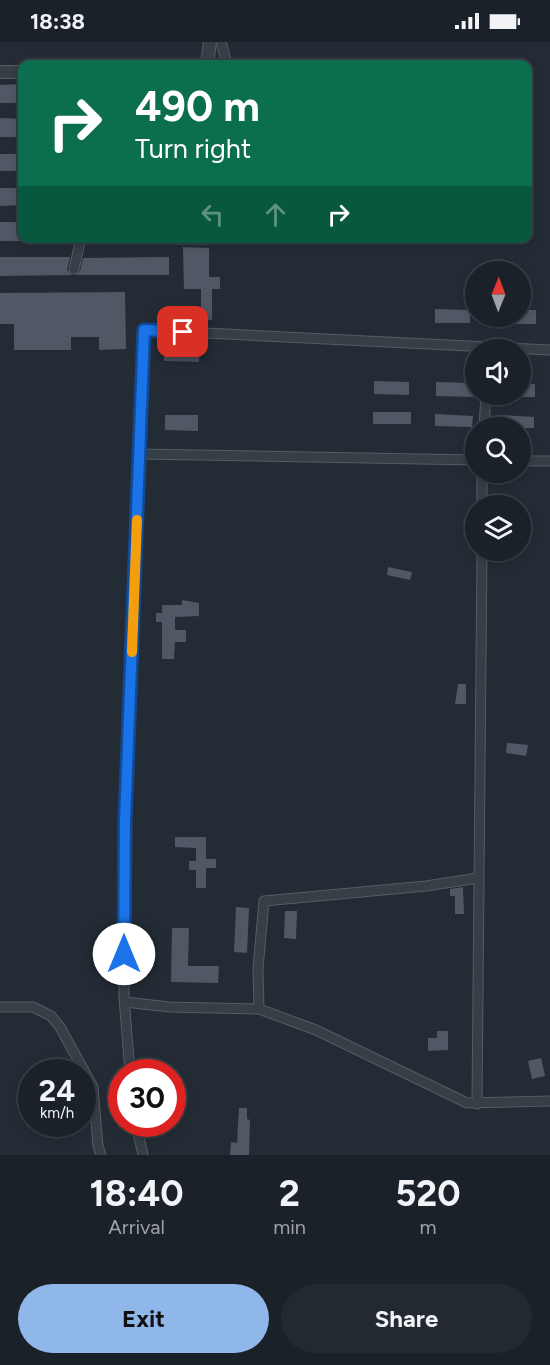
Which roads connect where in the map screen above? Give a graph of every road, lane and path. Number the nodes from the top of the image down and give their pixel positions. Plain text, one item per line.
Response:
1 (210, 42) edge
2 (221, 42) edge
3 (208, 60) edge
4 (226, 60) edge
5 (0, 72) edge
6 (18, 72) edge
7 (80, 243) edge
8 (74, 269) dead end
9 (465, 347) edge
10 (531, 349) edge
11 (550, 350) edge
12 (140, 454) junction
13 (465, 460) edge
14 (531, 460) edge
15 (550, 460) edge
16 (482, 561) edge
17 (478, 878) junction
18 (125, 1002) junction
19 (0, 1007) edge
20 (259, 1009) junction
21 (129, 1059) edge
22 (550, 1101) edge
23 (477, 1104) junction
24 (139, 1137) edge
25 (101, 1155) edge
26 (143, 1155) edge

1 - 3 street
2 - 4 street
5 - 6 street
7 - 8 street
9 - 12 street
10 - 11 street
12 - 13 street
12 - 18 street
14 - 15 street
16 - 17 street
17 - 20 street
17 - 23 street
18 - 20 street
18 - 21 street
19 - 25 street
20 - 23 street
22 - 23 street
24 - 26 street

